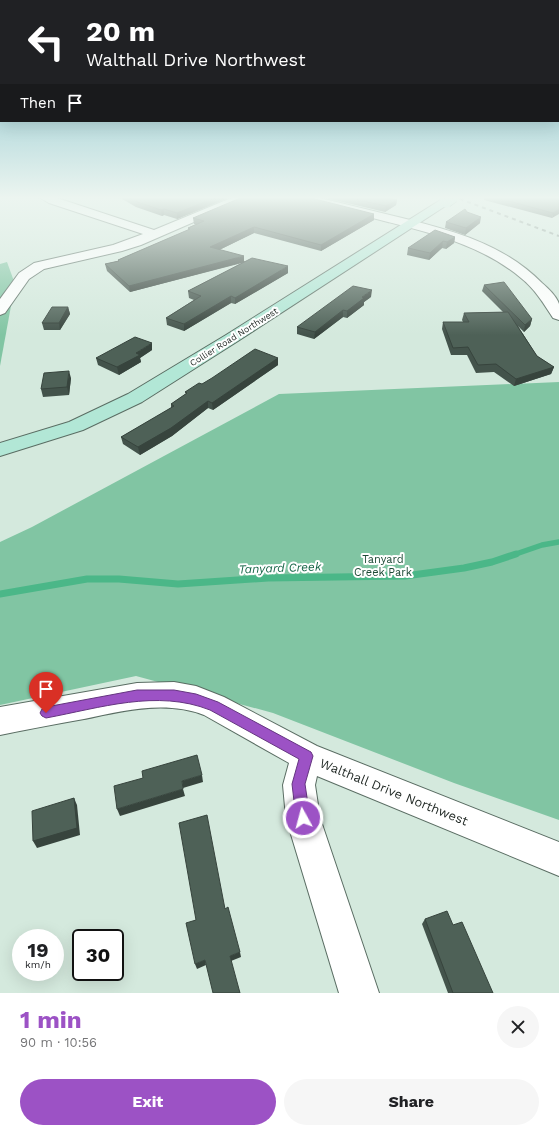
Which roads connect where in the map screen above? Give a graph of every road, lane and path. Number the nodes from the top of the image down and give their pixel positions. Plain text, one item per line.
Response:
1 (131, 242) edge
2 (381, 242) edge
3 (474, 242) edge
4 (0, 310) edge
5 (559, 315) edge
6 (0, 450) edge
7 (0, 721) edge
8 (306, 756) junction
9 (559, 858) edge
10 (359, 993) edge

1 - 4 street
2 - 6 street, Collier Road Northwest
3 - 5 street
7 - 8 street, Walthall Drive Northwest
8 - 9 street, Walthall Drive Northwest
8 - 10 street

